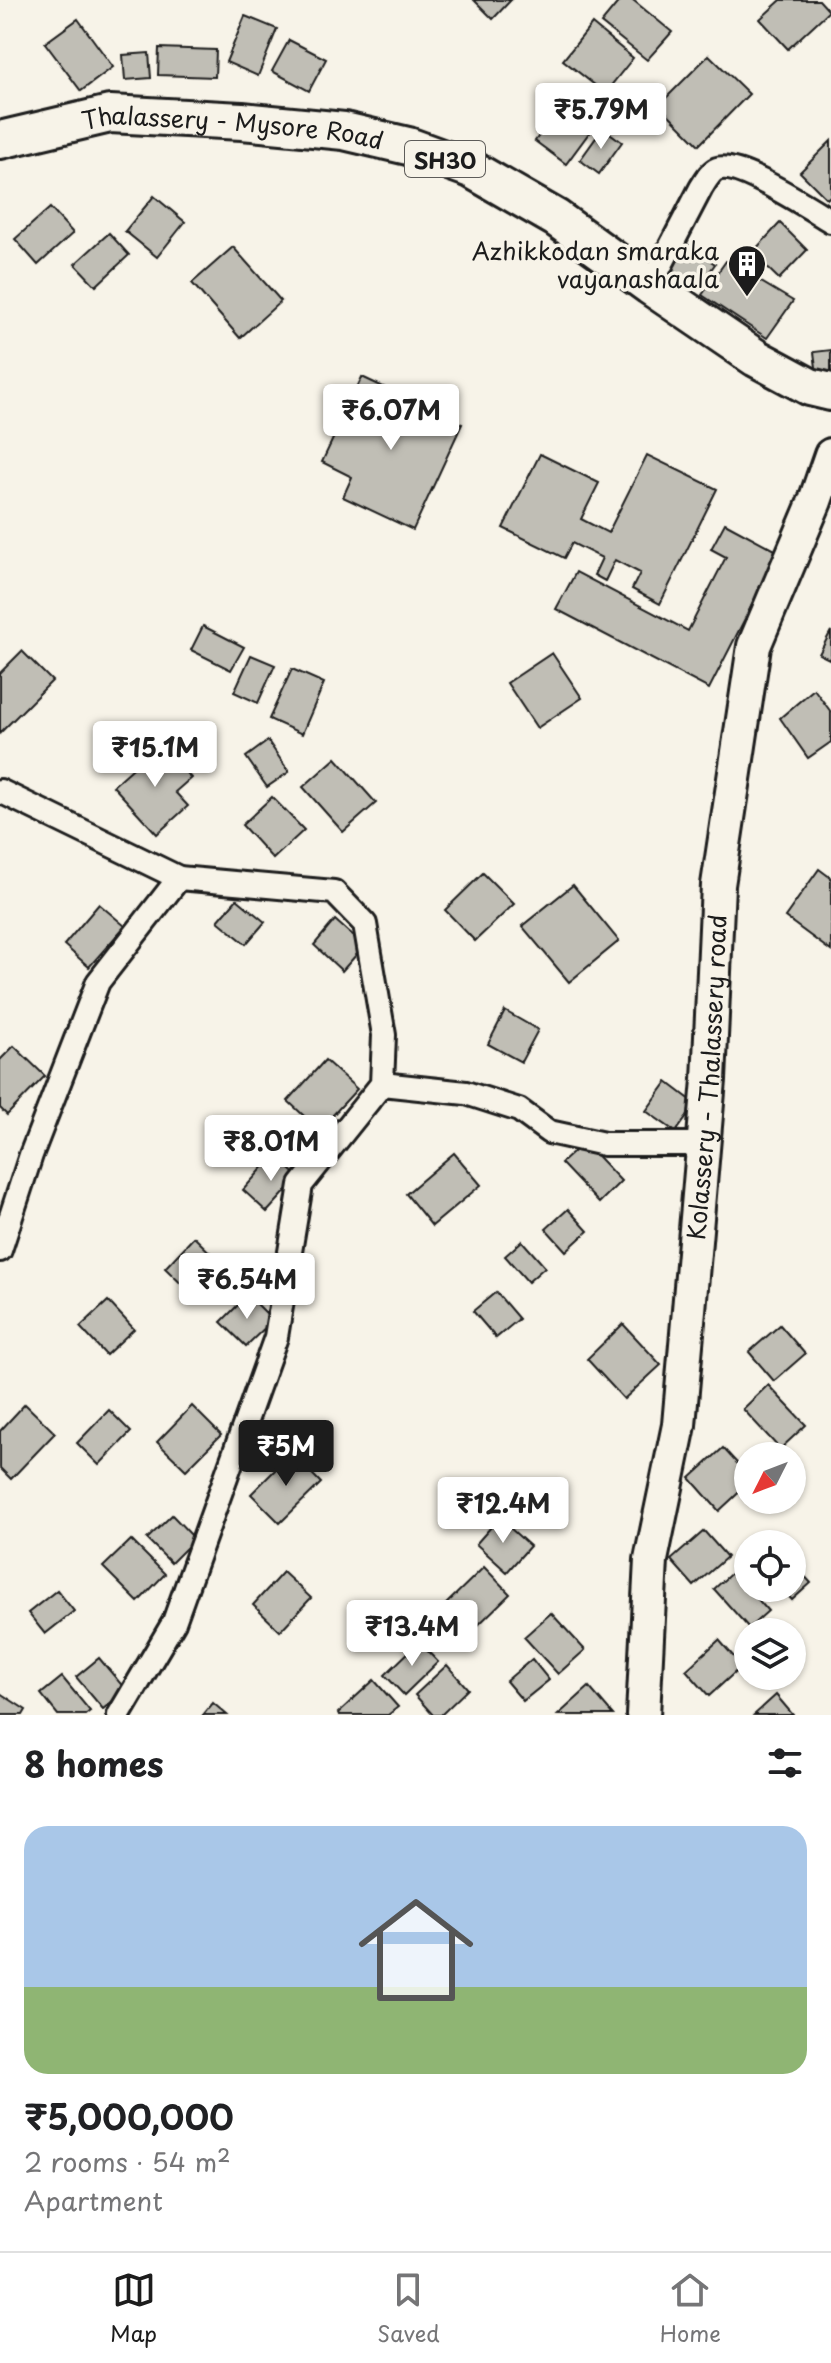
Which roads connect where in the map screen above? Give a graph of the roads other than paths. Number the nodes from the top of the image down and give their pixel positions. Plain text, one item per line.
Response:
1 (0, 140) edge
2 (831, 221) edge
3 (650, 286) junction
4 (831, 392) edge
5 (831, 455) edge
6 (0, 791) edge
7 (179, 878) junction
8 (382, 1084) junction
9 (704, 1144) junction
10 (0, 1250) edge
11 (119, 1715) edge
12 (643, 1715) edge

1 - 3 main road, Thalassery - Mysore Road / SH30
2 - 3 street
3 - 4 main road, Thalassery - Mysore Road / SH30
5 - 9 main road, Kolassery - Thalassery road
6 - 7 street
7 - 8 street
7 - 10 street
8 - 9 street
8 - 11 street
9 - 12 main road, Kolassery - Thalassery road

